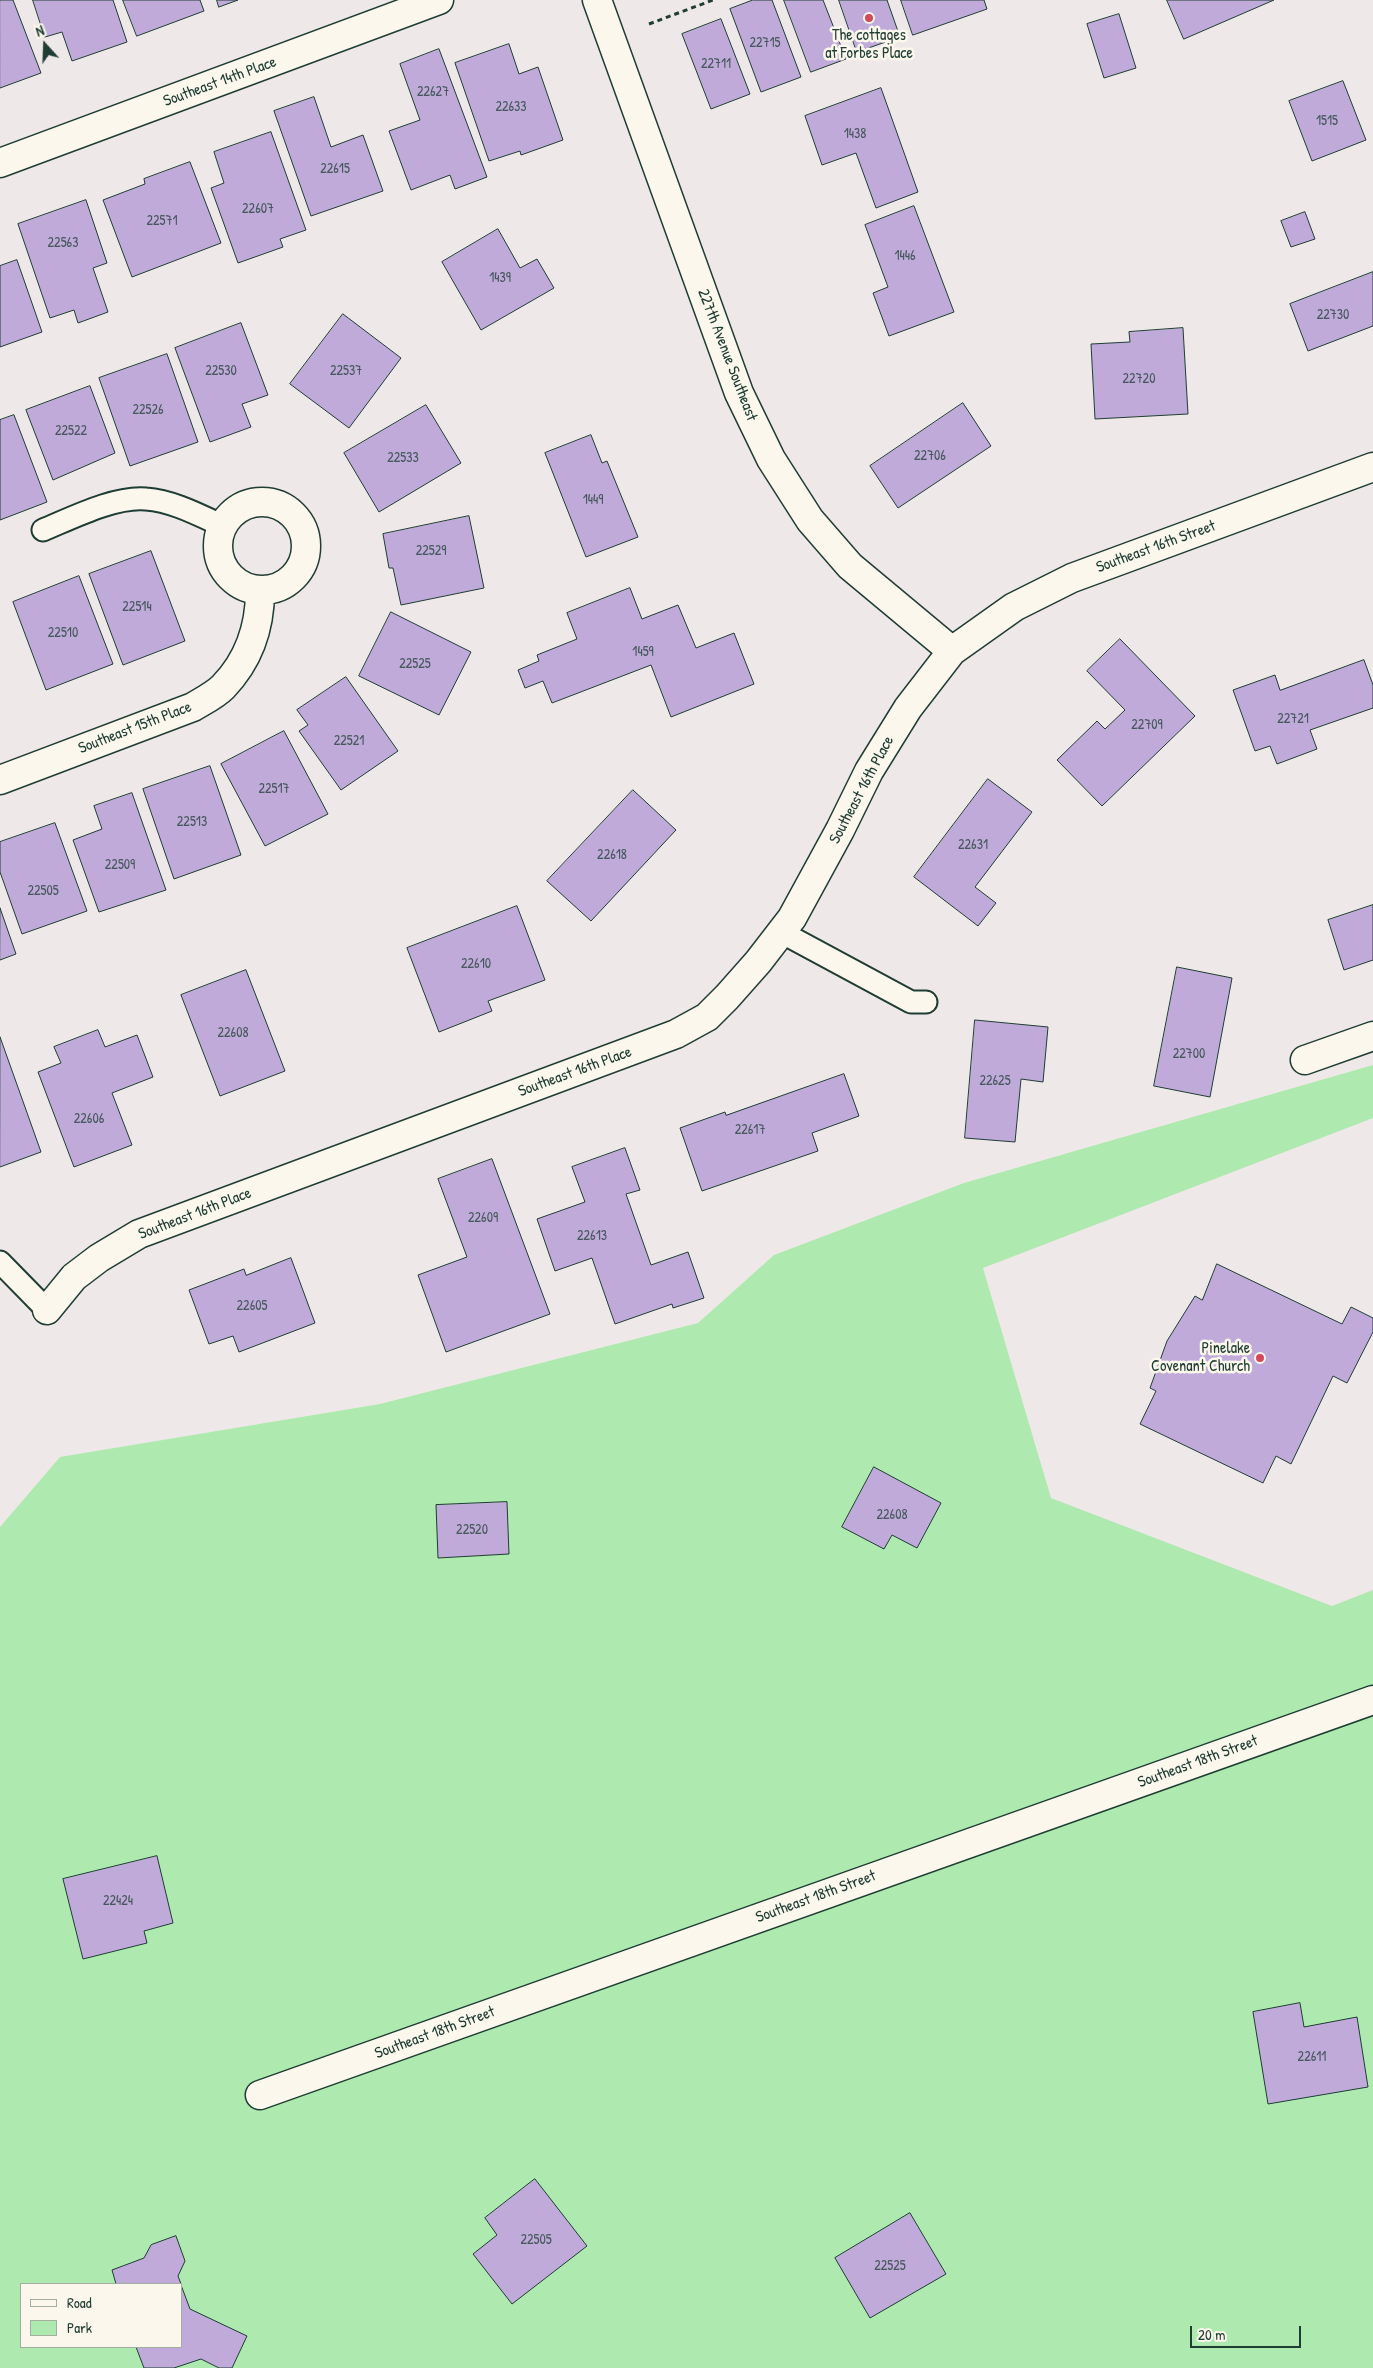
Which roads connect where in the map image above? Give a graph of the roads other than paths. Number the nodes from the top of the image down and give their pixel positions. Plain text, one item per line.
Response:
1 (439, 0) edge
2 (597, 0) edge
3 (0, 163) edge
4 (1373, 467) edge
5 (223, 526) junction
6 (43, 530) dead end
7 (260, 591) junction
8 (952, 651) junction
9 (0, 780) edge
10 (781, 932) junction
11 (926, 1002) dead end
12 (1373, 1036) edge
13 (1306, 1060) dead end
14 (0, 1262) edge
15 (47, 1310) joint
16 (1373, 1700) edge
17 (260, 2095) dead end

1 - 3 street, Southeast 14th Place
2 - 8 street, 227th Avenue Southeast
4 - 8 street, Southeast 16th Street
5 - 6 lane
5 - 7 street
5 - 7 street
7 - 9 street, Southeast 15th Place
8 - 10 street, Southeast 16th Place
10 - 11 lane
10 - 15 street, Southeast 16th Place
12 - 13 street
14 - 15 lane
16 - 17 street, Southeast 18th Street

